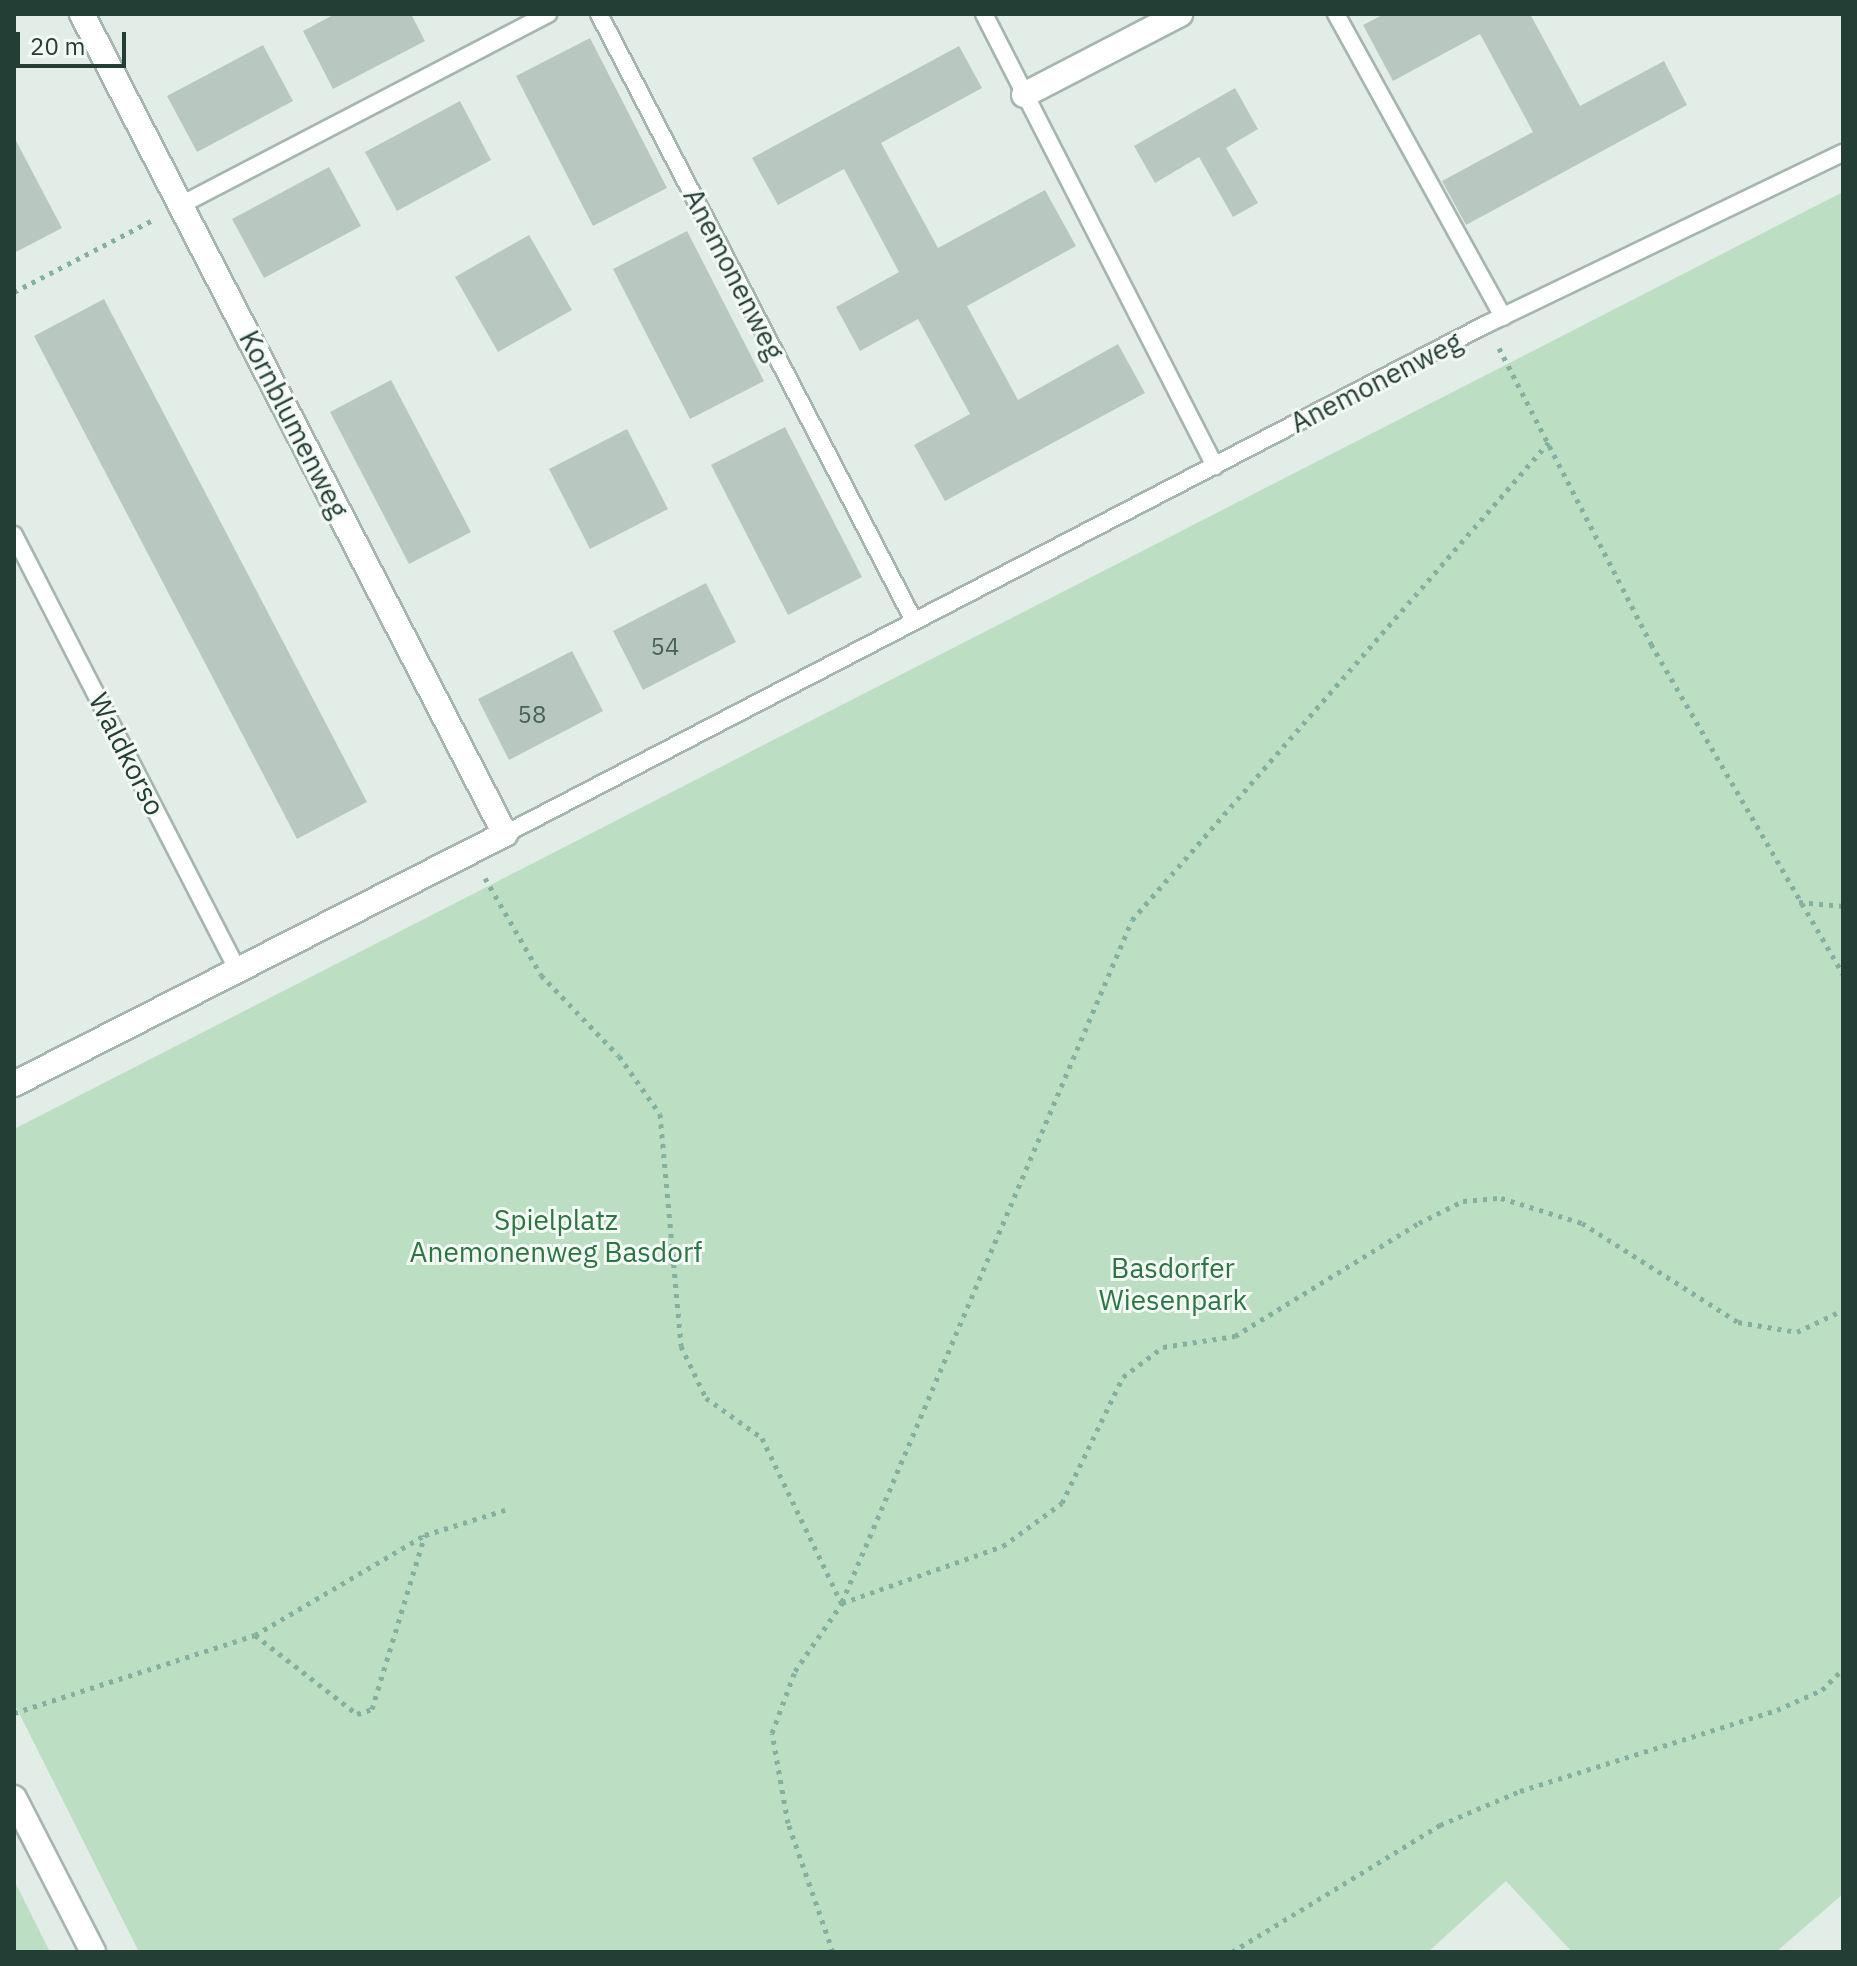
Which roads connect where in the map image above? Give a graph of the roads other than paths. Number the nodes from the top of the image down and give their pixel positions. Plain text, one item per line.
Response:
1 (82, 14) edge
2 (548, 14) edge
3 (599, 14) edge
4 (984, 14) edge
5 (1180, 14) edge
6 (1336, 14) edge
7 (1024, 95) junction
8 (1843, 153) edge
9 (181, 205) junction
10 (1495, 320) junction
11 (1215, 466) junction
12 (14, 535) edge
13 (913, 619) junction
14 (505, 834) junction
15 (239, 972) junction
16 (14, 1084) edge
17 (14, 1798) edge
18 (93, 1952) edge

1 - 9 street, Kornblumenweg
2 - 9 lane
3 - 13 lane, Anemonenweg
4 - 7 lane
5 - 7 street
6 - 10 lane
7 - 11 lane
8 - 10 lane, Anemonenweg
9 - 14 street, Kornblumenweg
10 - 11 lane, Anemonenweg
11 - 13 lane, Anemonenweg
12 - 15 lane, Waldkorso
13 - 14 lane, Anemonenweg
14 - 15 street
15 - 16 street
17 - 18 street

